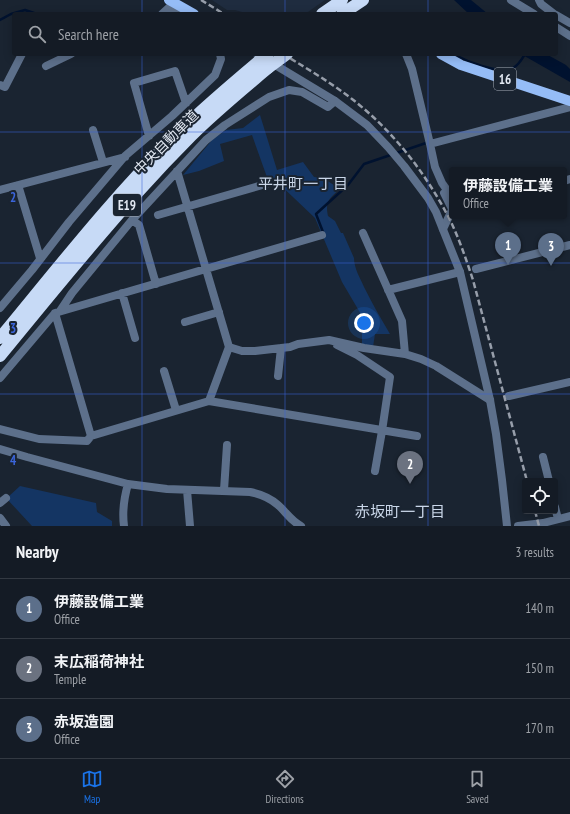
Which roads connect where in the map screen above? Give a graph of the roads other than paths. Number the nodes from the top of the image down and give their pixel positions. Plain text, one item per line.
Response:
1 (342, 0) edge
2 (511, 0) edge
3 (540, 0) edge
4 (362, 1) edge
5 (171, 4) edge
6 (164, 12) edge
7 (179, 12) edge
8 (189, 12) edge
9 (325, 12) edge
10 (345, 12) edge
11 (531, 12) edge
12 (550, 12) edge
13 (558, 17) edge
14 (570, 23) edge
15 (558, 28) edge
16 (570, 36) edge
17 (21, 56) edge
18 (67, 56) edge
19 (220, 56) edge
20 (277, 56) edge
21 (407, 56) edge
22 (445, 56) edge
23 (263, 59) edge
24 (46, 66) dead end
25 (0, 85) edge
26 (570, 100) edge
27 (335, 101) junction
28 (186, 103) junction
29 (570, 107) edge
30 (94, 130) dead end
31 (149, 136) junction
32 (430, 144) junction
33 (125, 156) junction
34 (103, 162) junction
35 (177, 171) junction
36 (442, 183) junction
37 (266, 184) dead end
38 (18, 185) junction
39 (0, 190) edge
40 (449, 194) edge
41 (449, 203) edge
42 (188, 207) junction
43 (158, 215) dead end
44 (449, 216) edge
45 (132, 220) junction
46 (443, 229) junction
47 (363, 233) dead end
48 (322, 235) dead end
49 (570, 245) edge
50 (40, 258) junction
51 (206, 269) junction
52 (476, 269) dead end
53 (460, 272) junction
54 (156, 284) junction
55 (388, 290) junction
56 (122, 293) junction
57 (0, 308) edge
58 (57, 312) junction
59 (219, 312) junction
60 (185, 322) dead end
61 (0, 338) edge
62 (135, 338) dead end
63 (329, 340) junction
64 (229, 347) junction
65 (281, 348) junction
66 (405, 354) junction
67 (0, 356) edge
68 (164, 371) dead end
69 (278, 376) dead end
70 (0, 378) edge
71 (570, 382) edge
72 (509, 396) dead end
73 (490, 400) junction
74 (209, 401) junction
75 (176, 410) junction
76 (0, 429) edge
77 (382, 431) junction
78 (91, 436) junction
79 (418, 436) dead end
80 (227, 445) dead end
81 (0, 449) edge
82 (543, 457) dead end
83 (375, 471) dead end
84 (548, 478) edge
85 (128, 484) junction
86 (188, 490) junction
87 (224, 490) junction
88 (557, 514) edge
89 (570, 516) edge
90 (0, 518) edge
91 (558, 519) junction
92 (11, 525) edge
93 (124, 526) edge
94 (190, 526) edge
95 (301, 526) edge
96 (507, 526) edge
97 (518, 526) edge

1 - 9 highway
2 - 11 street
3 - 12 street
4 - 10 highway
5 - 6 street
5 - 7 street
5 - 8 main road
13 - 14 street
15 - 16 street
17 - 25 street
18 - 24 street
19 - 28 street
20 - 23 highway, 中央自動車道 / E19, bridge
21 - 32 street
22 - 26 main road, 16
23 - 27 street
23 - 61 highway, 中央自動車道 / E19
23 - 67 highway, 中央自動車道 / E19
27 - 35 street
27 - 46 street
28 - 31 street
28 - 31 street
29 - 32 street
30 - 34 street
31 - 33 street
32 - 36 street
33 - 34 street
33 - 50 street
34 - 38 street
35 - 42 street
35 - 45 street
36 - 40 street
36 - 41 street
37 - 42 street
38 - 39 street
38 - 50 street
42 - 43 street
42 - 51 street
44 - 46 street
45 - 54 street
45 - 58 street
46 - 53 street
47 - 55 street
48 - 51 street
49 - 52 street
50 - 57 street
51 - 54 street
51 - 59 street
53 - 55 street
53 - 73 street
54 - 56 street
55 - 66 street
56 - 58 street
56 - 62 street
58 - 70 street
58 - 78 street
59 - 60 street
59 - 64 street
63 - 65 street
63 - 66 street
63 - 77 street
64 - 65 street
64 - 74 street
65 - 69 street
66 - 73 street
68 - 75 street
71 - 72 street
73 - 96 street
74 - 75 street
74 - 77 street
75 - 78 street
76 - 78 street
77 - 79 street
77 - 83 street
80 - 87 street
81 - 85 street
82 - 84 street
85 - 86 street
85 - 93 street
86 - 87 street
86 - 94 street
87 - 95 street
88 - 91 street
89 - 91 street
90 - 92 street
91 - 97 street

